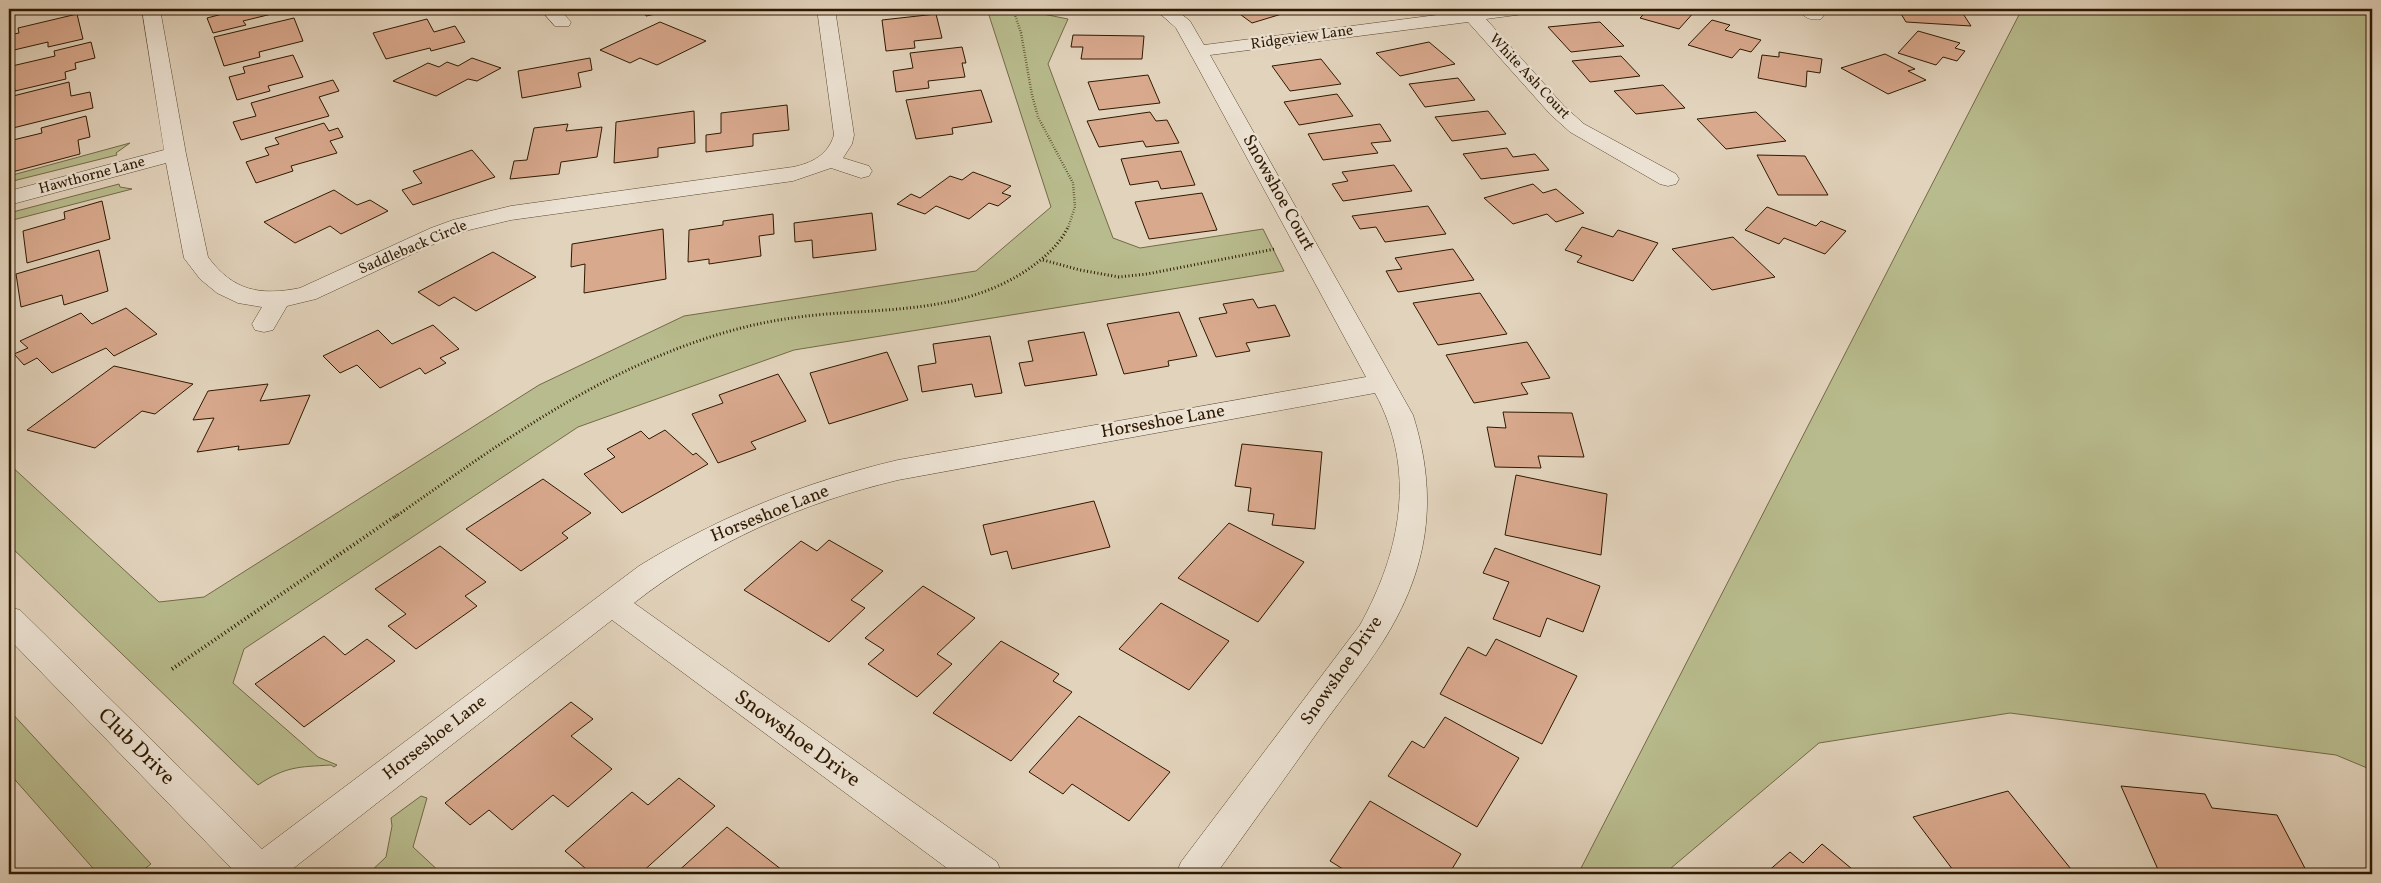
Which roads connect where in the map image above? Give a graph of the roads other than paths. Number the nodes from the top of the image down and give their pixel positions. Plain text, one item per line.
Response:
1 (151, 9) edge
2 (826, 9) edge
3 (1164, 9) edge
4 (1526, 9) edge
5 (1470, 12) edge
6 (1198, 51) junction
7 (176, 154) junction
8 (829, 160) junction
9 (861, 171) dead end
10 (1668, 179) dead end
11 (9, 198) edge
12 (278, 300) junction
13 (264, 324) dead end
14 (1383, 384) junction
15 (611, 603) junction
16 (9, 619) edge
17 (260, 874) edge
18 (984, 874) edge
19 (1194, 874) edge

1 - 7 street, Saddleback Circle
2 - 8 street
3 - 6 street, Snowshoe Court
4 - 5 street, Ridgeview Lane
5 - 6 street, Ridgeview Lane
5 - 10 street, White Ash Court
6 - 14 street, Snowshoe Court
7 - 11 street, Hawthorne Lane
7 - 12 street, Saddleback Circle
8 - 9 street
8 - 12 street, Saddleback Circle
12 - 13 street
14 - 15 street, Horseshoe Lane
14 - 19 street, Snowshoe Drive
15 - 17 street, Horseshoe Lane
15 - 18 street, Snowshoe Drive
16 - 17 street, Club Drive

